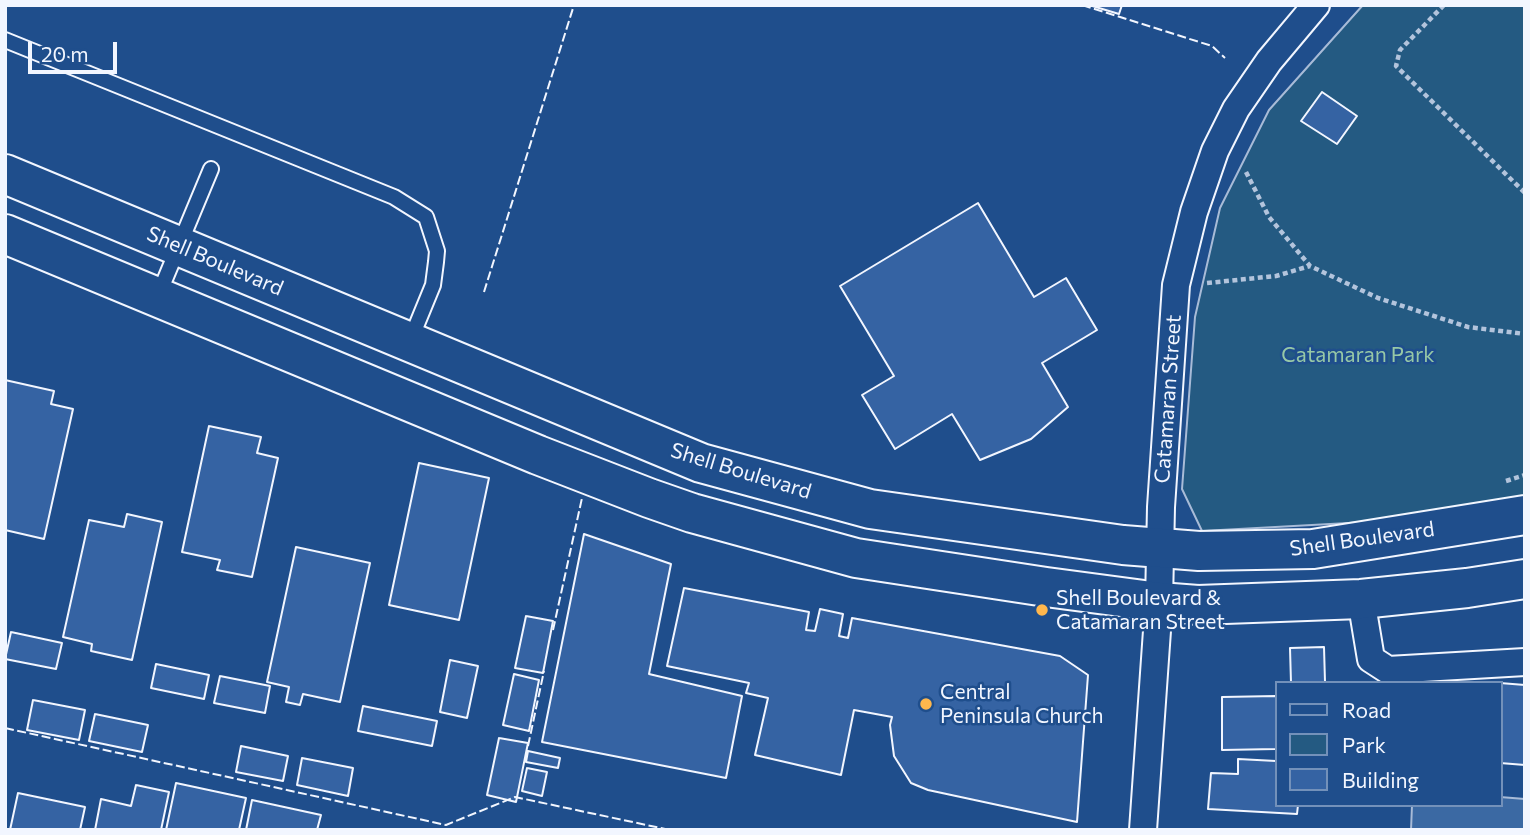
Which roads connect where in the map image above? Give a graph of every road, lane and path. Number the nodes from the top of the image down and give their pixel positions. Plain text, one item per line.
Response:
1 (1316, 5) edge
2 (1444, 5) edge
3 (5, 40) edge
4 (211, 169) dead end
5 (1246, 172) dead end
6 (5, 174) edge
7 (1525, 193) edge
8 (5, 234) edge
9 (179, 247) junction
10 (1310, 266) junction
11 (1208, 283) dead end
12 (157, 297) junction
13 (1525, 334) edge
14 (410, 342) junction
15 (1525, 515) edge
16 (1162, 548) junction
17 (1525, 579) edge
18 (1361, 599) junction
19 (1159, 602) junction
20 (1525, 662) edge
21 (1143, 830) edge

1 - 16 street, Catamaran Street
2 - 7 path
3 - 14 lane
4 - 9 lane
5 - 10 path
6 - 9 main road, Shell Boulevard
8 - 12 main road
9 - 12 lane
9 - 14 main road, Shell Boulevard
10 - 11 path
10 - 13 path
12 - 19 main road
14 - 16 main road, Shell Boulevard
15 - 16 main road, Shell Boulevard
16 - 19 street, Catamaran Street
17 - 18 main road
18 - 19 main road
18 - 20 street
19 - 21 street, Catamaran Street

